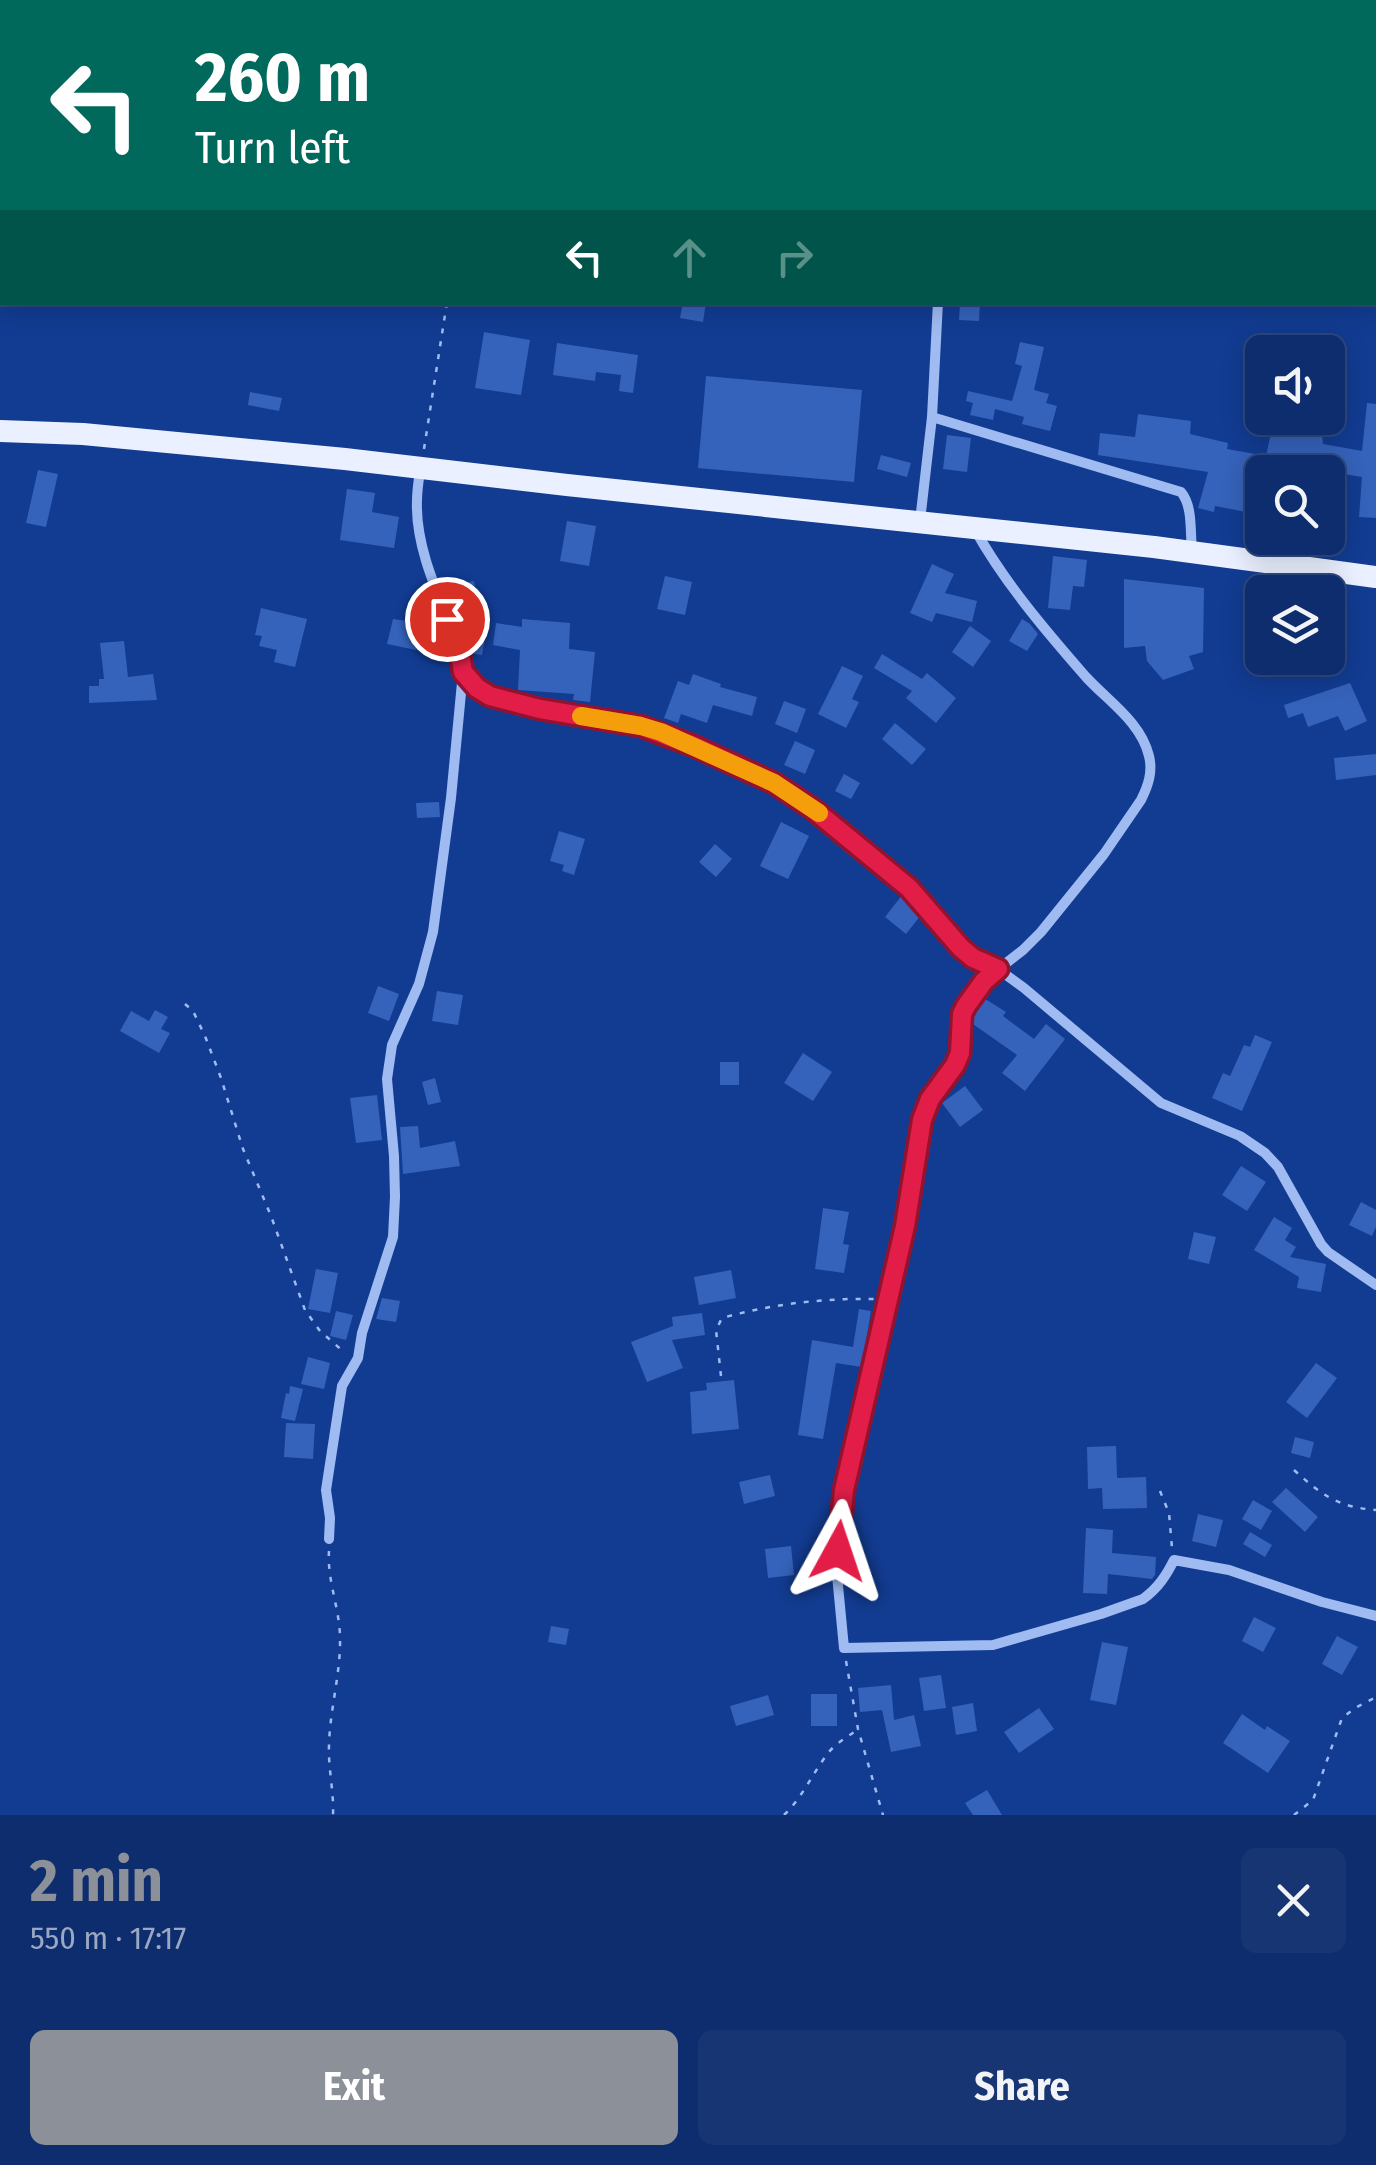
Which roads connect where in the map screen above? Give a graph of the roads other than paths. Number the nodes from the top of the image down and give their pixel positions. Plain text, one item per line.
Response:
1 (938, 305) edge
2 (932, 417) junction
3 (0, 431) edge
4 (420, 468) junction
5 (920, 521) junction
6 (973, 527) junction
7 (1192, 552) junction
8 (1376, 577) edge
9 (463, 672) junction
10 (998, 969) junction
11 (1376, 1284) edge
12 (330, 1540) road end
13 (1376, 1616) edge

1 - 2 street
2 - 5 street
2 - 7 street
3 - 4 main road
4 - 5 main road
4 - 9 street
5 - 6 main road
6 - 7 main road
6 - 10 street
7 - 8 main road
9 - 10 street
9 - 12 street
10 - 11 street
10 - 13 street

